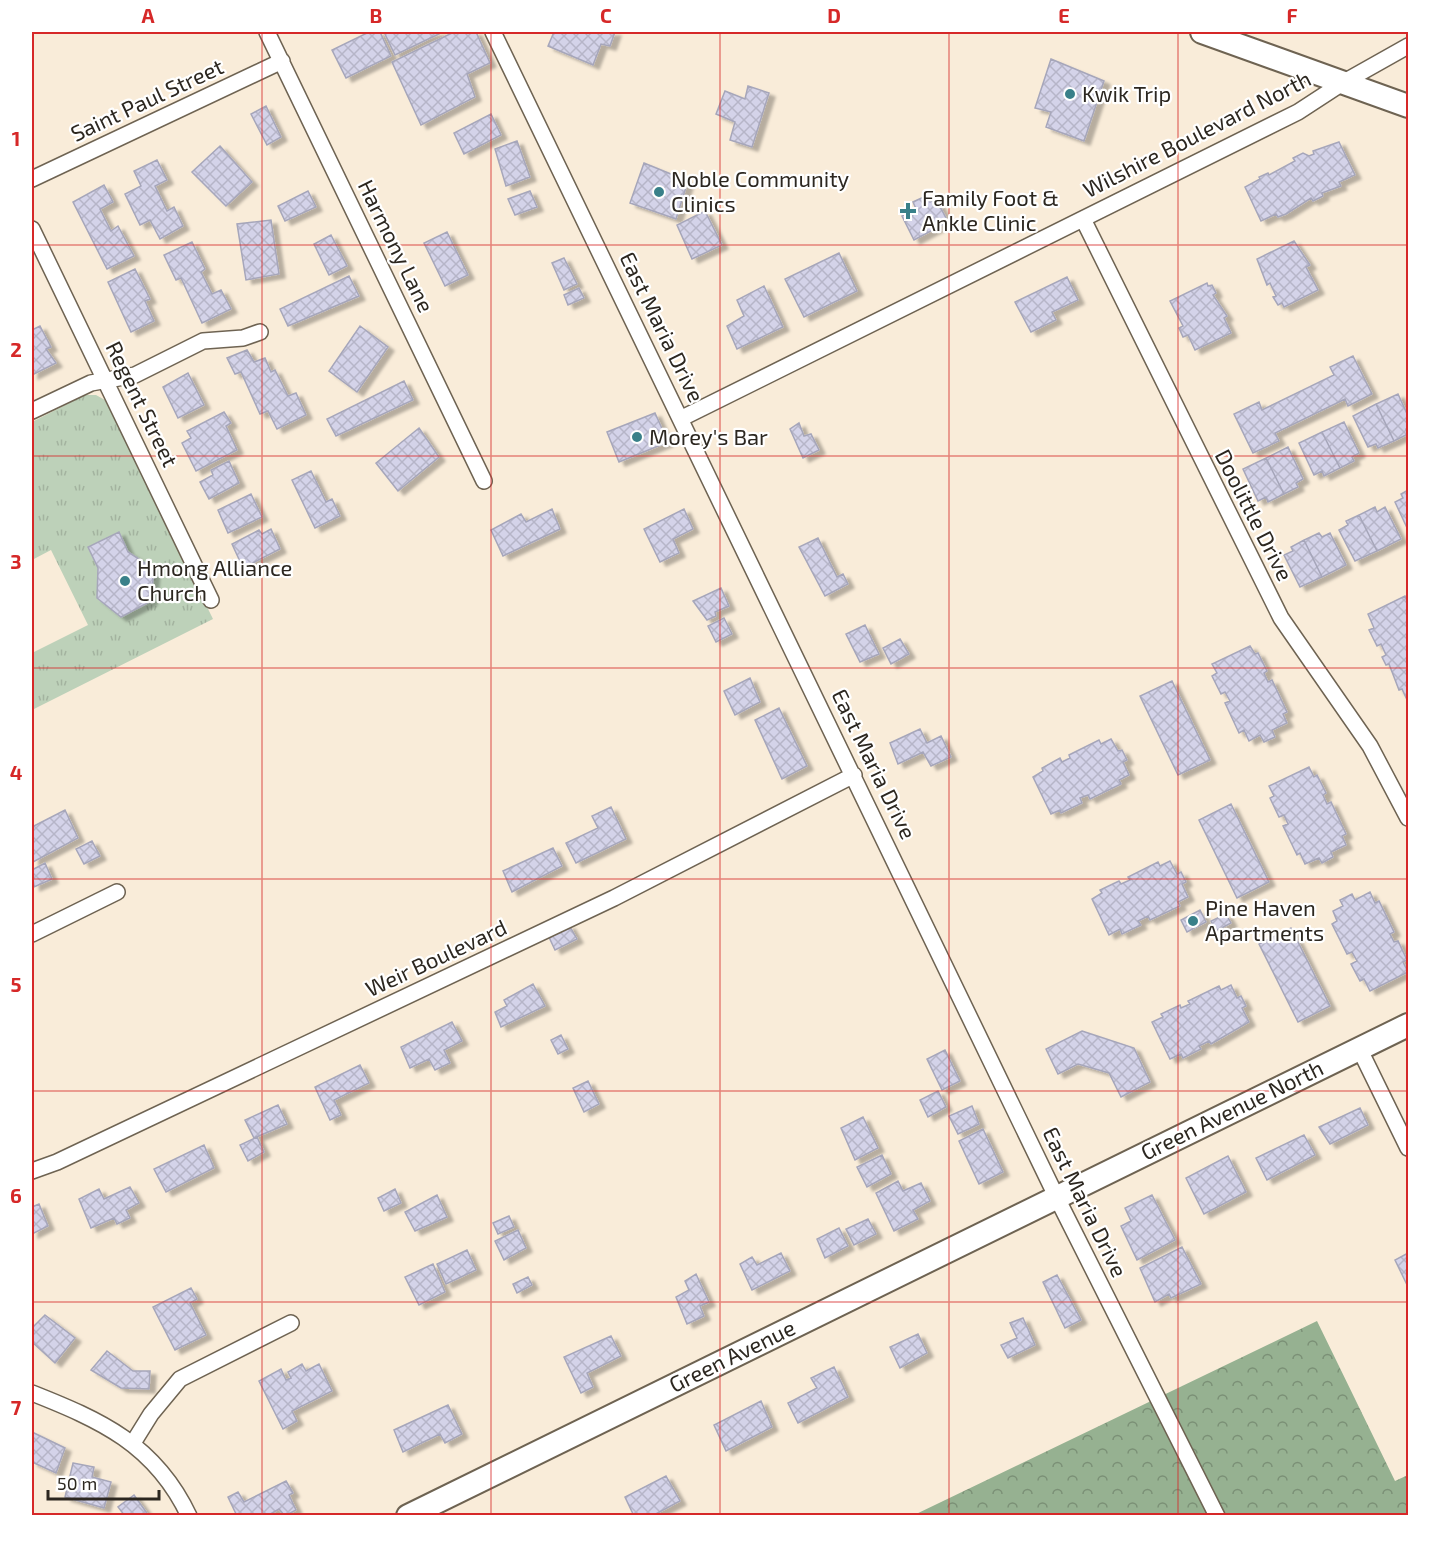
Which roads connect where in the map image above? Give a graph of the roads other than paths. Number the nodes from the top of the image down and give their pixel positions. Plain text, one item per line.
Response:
1 (267, 32) edge
2 (493, 32) edge
3 (1203, 32) edge
4 (1408, 46) edge
5 (282, 61) junction
6 (1344, 82) junction
7 (1408, 106) edge
8 (32, 179) edge
9 (1083, 219) junction
10 (32, 229) edge
11 (260, 332) dead end
12 (106, 381) junction
13 (32, 411) edge
14 (682, 418) junction
15 (484, 481) dead end
16 (211, 600) dead end
17 (854, 776) junction
18 (1408, 818) edge
19 (117, 892) dead end
20 (32, 934) edge
21 (1408, 1025) edge
22 (1359, 1048) junction
23 (1408, 1148) edge
24 (32, 1171) edge
25 (1056, 1196) junction
26 (291, 1323) dead end
27 (32, 1393) edge
28 (133, 1443) junction
29 (189, 1515) edge
30 (408, 1515) edge
31 (1217, 1515) edge

1 - 5 street, Harmony Lane
2 - 14 street, East Maria Drive
3 - 6 street
4 - 6 street, Wilshire Boulevard North
5 - 8 street, Saint Paul Street
5 - 15 street, Harmony Lane
6 - 7 street
6 - 9 street, Wilshire Boulevard North
9 - 14 street, Wilshire Boulevard North
9 - 18 street, Doolittle Drive
10 - 12 street, Regent Street
11 - 12 street
12 - 13 street
12 - 16 street, Regent Street
14 - 17 street, East Maria Drive
17 - 24 street, Weir Boulevard
17 - 25 street, East Maria Drive
19 - 20 street
21 - 22 street, Green Avenue North
22 - 23 street
22 - 25 street, Green Avenue North
25 - 30 street, Green Avenue
25 - 31 street, East Maria Drive
26 - 28 street
27 - 28 street
28 - 29 street

